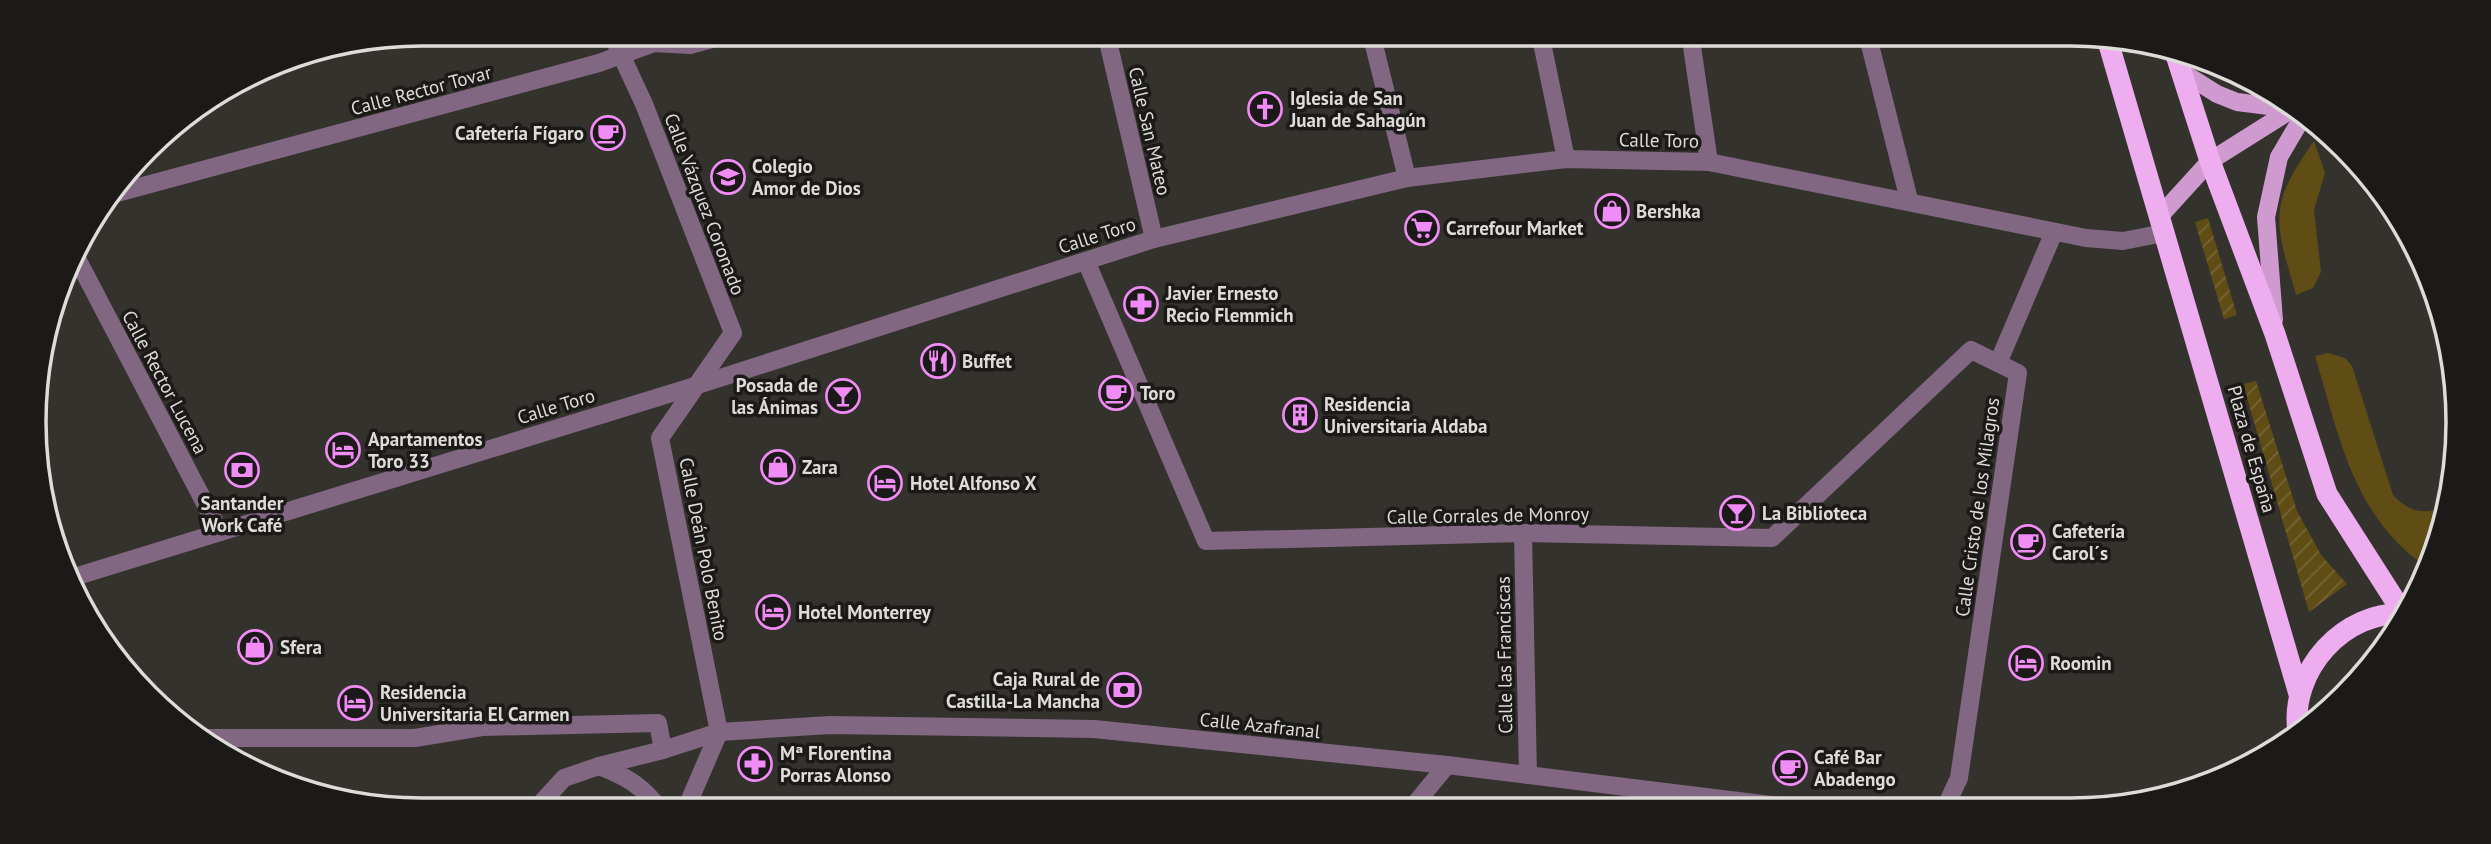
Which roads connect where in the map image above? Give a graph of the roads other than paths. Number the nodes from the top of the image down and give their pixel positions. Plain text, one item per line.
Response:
1 (617, 46) edge
2 (647, 46) edge
3 (1109, 46) edge
4 (1374, 46) edge
5 (1543, 46) edge
6 (1692, 46) edge
7 (1870, 46) edge
8 (2110, 48) edge
9 (622, 56) junction
10 (2178, 62) edge
11 (2182, 72) junction
12 (2275, 107) edge
13 (2287, 116) edge
14 (2293, 120) edge
15 (1566, 159) junction
16 (2210, 161) junction
17 (1709, 162) junction
18 (1407, 178) junction
19 (125, 191) edge
20 (1909, 200) junction
21 (2162, 225) junction
22 (2054, 232) junction
23 (1154, 239) junction
24 (1086, 261) junction
25 (80, 264) edge
26 (2274, 334) junction
27 (1998, 363) junction
28 (698, 385) junction
29 (220, 532) junction
30 (1523, 533) junction
31 (78, 576) edge
32 (2398, 604) edge
33 (2392, 616) edge
34 (2299, 694) junction
35 (2298, 721) edge
36 (719, 732) junction
37 (218, 738) edge
38 (663, 750) junction
39 (1447, 765) junction
40 (599, 766) junction
41 (1528, 775) junction
42 (546, 798) edge
43 (652, 798) edge
44 (691, 798) edge
45 (1420, 798) edge
46 (1715, 798) edge
47 (1950, 798) edge

1 - 9 street, Calle Vázquez Coronado
2 - 9 street, Calle Rector Tovar
3 - 23 street, Calle San Mateo
4 - 18 street
5 - 15 street
6 - 17 street
7 - 20 street
8 - 21 highway, Plaza de España
9 - 19 street, Calle Rector Tovar
9 - 28 street, Calle Vázquez Coronado
10 - 11 highway, Plaza de España
11 - 12 main road
11 - 16 highway, Plaza de España
13 - 16 main road
14 - 26 main road
15 - 17 street, Calle Toro
15 - 18 street, Calle Toro
16 - 21 main road
16 - 26 highway, Plaza de España
17 - 20 street, Calle Toro
18 - 23 street, Calle Toro
20 - 22 street, Calle Toro
21 - 22 street, Calle Toro
21 - 34 highway, Plaza de España
22 - 27 street
23 - 24 street, Calle Toro
24 - 28 street, Calle Toro
24 - 30 street, Calle Corrales de Monroy
25 - 29 street, Calle Rector Lucena
26 - 32 highway, Plaza de España
27 - 30 street, Calle Corrales de Monroy
27 - 47 street, Calle Cristo de los Milagros
28 - 29 street, Calle Toro
28 - 36 street, Calle Deán Polo Benito
29 - 31 street, Calle Toro
30 - 41 street, Calle las Franciscas
33 - 34 highway, Plaza de España
34 - 35 highway, Plaza de España
36 - 38 street, Calle Azafranal
36 - 39 street, Calle Azafranal
36 - 44 street
37 - 38 street
38 - 40 street, Calle Azafranal
39 - 41 street, Calle Azafranal
39 - 45 street
40 - 42 street, Calle Azafranal
40 - 43 street
41 - 46 street, Calle Azafranal

